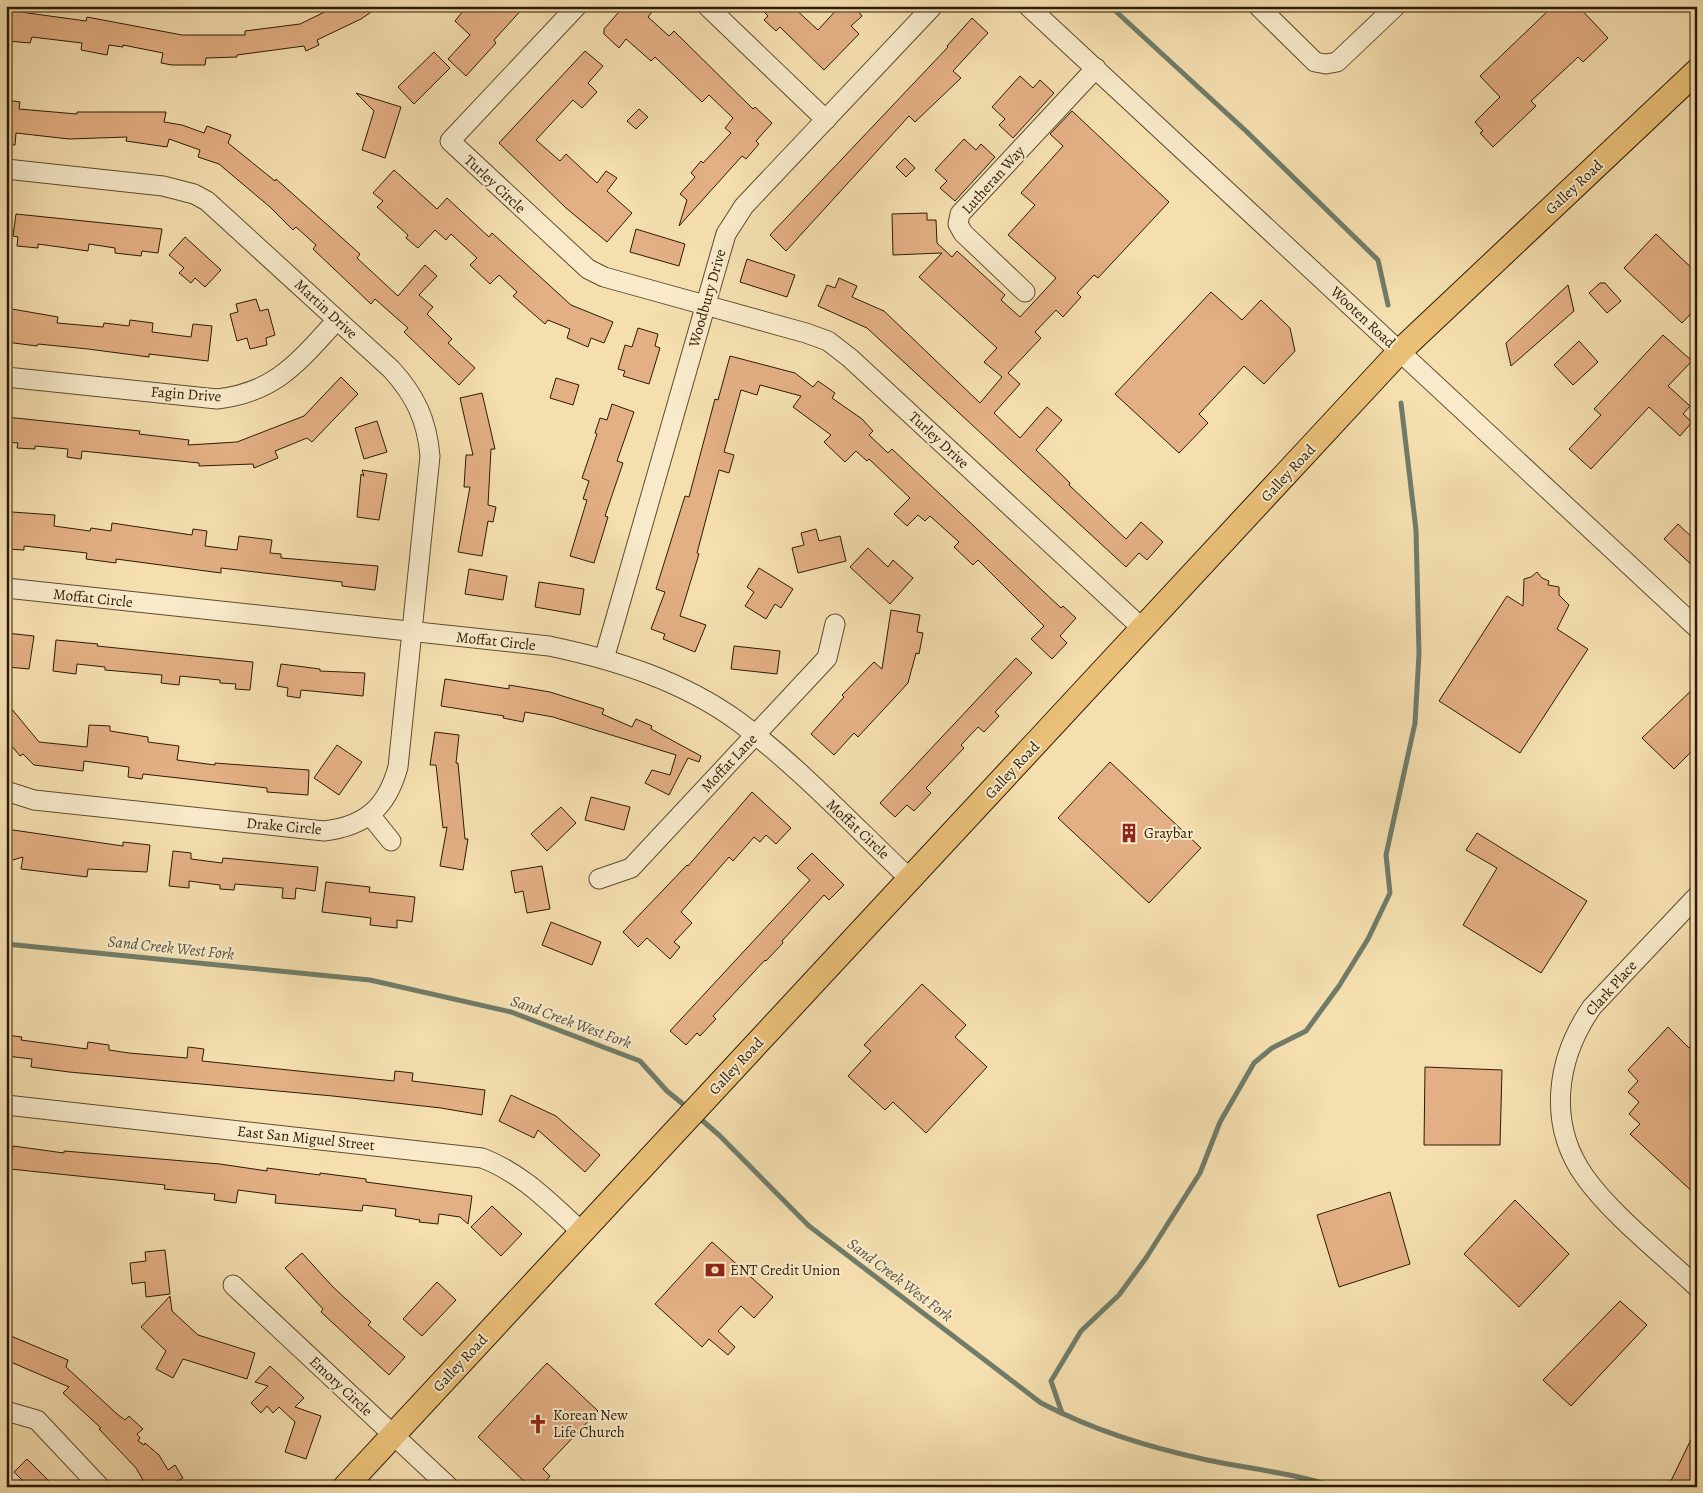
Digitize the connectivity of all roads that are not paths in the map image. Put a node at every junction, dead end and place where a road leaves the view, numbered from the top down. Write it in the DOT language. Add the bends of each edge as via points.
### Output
graph roads {
  1 [pos="577,6"];
  2 [pos="707,6"];
  3 [pos="933,6"];
  4 [pos="1028,6"];
  5 [pos="1258,6"];
  6 [pos="1396,6"];
  7 [pos="1096,68"];
  8 [pos="1697,71"];
  9 [pos="826,120"];
  10 [pos="6,169"];
  11 [pos="1025,292"];
  12 [pos="704,305"];
  13 [pos="337,320"];
  14 [pos="1400,351"];
  15 [pos="6,377"];
  16 [pos="6,588"];
  17 [pos="835,624"];
  18 [pos="1697,628"];
  19 [pos="1143,629"];
  20 [pos="411,633"];
  21 [pos="604,659"];
  22 [pos="755,736"];
  23 [pos="6,791"];
  24 [pos="370,815"];
  25 [pos="391,841"];
  26 [pos="599,879"];
  27 [pos="910,879"];
  28 [pos="1697,896"];
  29 [pos="6,1105"];
  30 [pos="582,1232"];
  31 [pos="233,1286"];
  32 [pos="1697,1286"];
  33 [pos="6,1411"];
  34 [pos="394,1434"];
  35 [pos="100,1487"];
  36 [pos="345,1487"];
  37 [pos="449,1487"];
  1 -- 12 [label="street, Turley Circle" via="450,142 588,269 604,277"];
  2 -- 9 [label="street"];
  3 -- 9 [label="street, Woodbury Drive"];
  4 -- 7 [label="street, Wooten Road"];
  5 -- 6 [label="street" via="1315,62 1326,64 1337,62"];
  7 -- 11 [label="street, Lutheran Way" via="960,214 958,224 963,233"];
  7 -- 14 [label="street, Wooten Road"];
  8 -- 14 [label="main road, Galley Road"];
  9 -- 12 [label="street, Woodbury Drive" via="734,219 726,234"];
  10 -- 13 [label="street, Martin Drive" via="162,186 194,194 222,213"];
  12 -- 19 [label="street, Turley Drive" via="828,341"];
  12 -- 21 [label="street, Woodbury Drive"];
  13 -- 15 [label="street, Fagin Drive" via="281,378 240,396 217,399"];
  13 -- 20 [label="street, Martin Drive" via="406,386 416,401 428,434 430,456"];
  14 -- 18 [label="street, Wooten Road"];
  14 -- 19 [label="main road, Galley Road"];
  16 -- 20 [label="street, Moffat Circle"];
  17 -- 22 [label="street, Moffat Lane" via="827,658"];
  19 -- 27 [label="main road, Galley Road"];
  20 -- 21 [label="street, Moffat Circle" via="549,646"];
  20 -- 24 [label="street, Drake Circle" via="398,766 385,801"];
  21 -- 22 [label="street, Moffat Circle" via="695,695"];
  22 -- 26 [label="street, Moffat Lane" via="631,868"];
  22 -- 27 [label="street, Moffat Circle"];
  23 -- 24 [label="street, Drake Circle" via="34,800 324,831 342,829"];
  24 -- 25 [label="street"];
  27 -- 30 [label="main road, Galley Road"];
  28 -- 32 [label="street, Clark Place" via="1592,1007 1578,1028 1562,1071 1559,1094 1565,1136 1585,1177 1602,1198"];
  29 -- 30 [label="street, East San Miguel Street" via="482,1158 502,1165 523,1179"];
  30 -- 34 [label="main road, Galley Road"];
  31 -- 34 [label="street, Emory Circle"];
  33 -- 35 [label="street" via="37,1420"];
  34 -- 36 [label="main road, Galley Road"];
  34 -- 37 [label="street, Emory Circle"];
}
